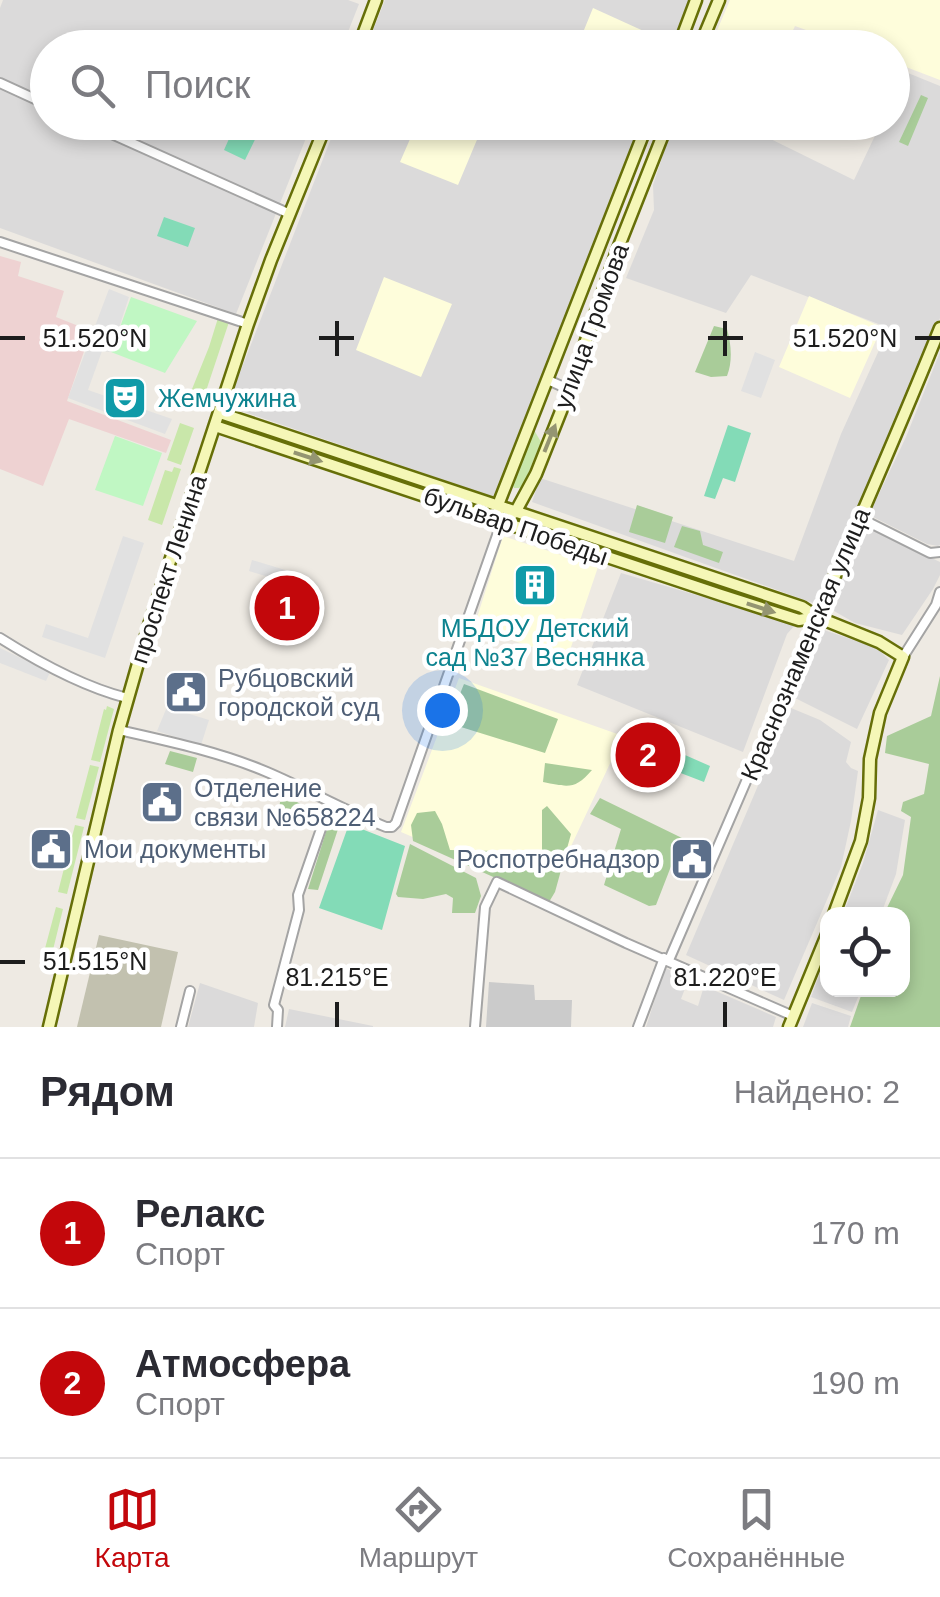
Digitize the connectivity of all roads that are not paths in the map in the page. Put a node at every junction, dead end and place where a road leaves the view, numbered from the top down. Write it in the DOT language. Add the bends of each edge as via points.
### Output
graph roads {
  1 [pos="696,0"];
  2 [pos="718,0"];
  3 [pos="373,1"];
  4 [pos="686,27"];
  5 [pos="364,30"];
  6 [pos="685,30"];
  7 [pos="694,30"];
  8 [pos="707,30"];
  9 [pos="0,83"];
  10 [pos="30,97"];
  11 [pos="126,140"];
  12 [pos="320,140"];
  13 [pos="640,140"];
  14 [pos="661,140"];
  15 [pos="638,145"];
  16 [pos="656,152"];
  17 [pos="290,214"];
  18 [pos="0,242"];
  19 [pos="600,244"];
  20 [pos="616,251"];
  21 [pos="248,324"];
  22 [pos="940,328"];
  23 [pos="548,380"];
  24 [pos="568,389"];
  25 [pos="220,413"];
  26 [pos="215,426"];
  27 [pos="498,505"];
  28 [pos="516,511"];
  29 [pos="860,518"];
  30 [pos="502,521"];
  31 [pos="940,552"];
  32 [pos="666,562"];
  33 [pos="661,576"];
  34 [pos="726,581"];
  35 [pos="940,592"];
  36 [pos="721,596"];
  37 [pos="817,617"];
  38 [pos="0,638"];
  39 [pos="902,657"];
  40 [pos="128,698"];
  41 [pos="118,730"];
  42 [pos="330,803"];
  43 [pos="837,907"];
  44 [pos="820,951"];
  45 [pos="667,959"];
  46 [pos="190,991"];
  47 [pos="791,1022"];
  48 [pos="49,1027"];
  49 [pos="181,1027"];
  50 [pos="277,1027"];
  51 [pos="475,1027"];
  52 [pos="638,1027"];
  1 -- 4 [label="street"];
  2 -- 8 [label="street"];
  3 -- 5 [label="street"];
  4 -- 6 [label="street"];
  4 -- 7 [label="street"];
  9 -- 10 [label="street"];
  11 -- 17 [label="street"];
  12 -- 17 [label="street, проспект Ленина"];
  13 -- 15 [label="street, улица Громова"];
  14 -- 16 [label="street, улица Громова"];
  15 -- 16 [label="street"];
  15 -- 19 [label="street, улица Громова"];
  16 -- 20 [label="street, улица Громова"];
  17 -- 21 [label="street, проспект Ленина"];
  18 -- 21 [label="street"];
  19 -- 20 [label="street"];
  19 -- 23 [label="street, улица Громова"];
  20 -- 24 [label="street, улица Громова"];
  21 -- 25 [label="street, проспект Ленина"];
  22 -- 29 [label="street, Краснознаменская улица"];
  23 -- 24 [label="street"];
  23 -- 27 [label="street, улица Громова"];
  28 -- 24 [label="street, улица Громова, one-way"];
  25 -- 26 [label="street, проспект Ленина"];
  25 -- 27 [label="street, бульвар Победы"];
  26 -- 30 [label="street, бульвар Победы, one-way"];
  26 -- 40 [label="street, проспект Ленина"];
  27 -- 28 [label="street, бульвар Победы"];
  27 -- 30 [label="street"];
  28 -- 30 [label="street, улица Громова"];
  28 -- 32 [label="street, бульвар Победы"];
  29 -- 31 [label="street"];
  29 -- 37 [label="street, Краснознаменская улица"];
  30 -- 33 [label="street, бульвар Победы"];
  30 -- 42 [label="street" via="396,823 386,827"];
  32 -- 33 [label="street"];
  32 -- 34 [label="street, бульвар Победы"];
  33 -- 36 [label="street, бульвар Победы"];
  34 -- 36 [label="street"];
  34 -- 37 [label="street, бульвар Победы"];
  35 -- 39 [label="street"];
  36 -- 37 [label="street, бульвар Победы, one-way" via="800,620"];
  37 -- 39 [label="street, бульвар Победы"];
  37 -- 45 [label="street, Краснознаменская улица"];
  38 -- 40 [label="street"];
  39 -- 43 [label="street" via="880,713 861,841"];
  40 -- 41 [label="street, проспект Ленина"];
  41 -- 42 [label="street" via="264,770"];
  41 -- 48 [label="street, проспект Ленина"];
  42 -- 50 [label="street" via="298,895 274,1005"];
  44 -- 47 [label="street"];
  45 -- 47 [label="street"];
  45 -- 51 [label="street" via="497,882 486,907"];
  45 -- 52 [label="street, Краснознаменская улица"];
  46 -- 49 [label="street"];
}
